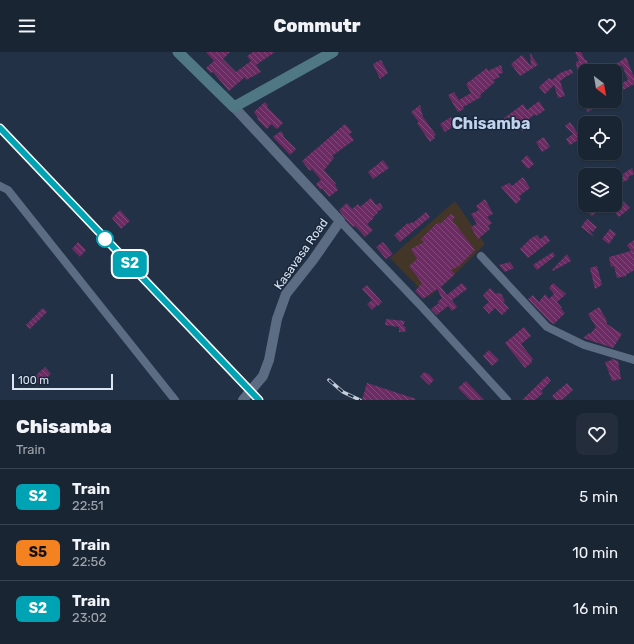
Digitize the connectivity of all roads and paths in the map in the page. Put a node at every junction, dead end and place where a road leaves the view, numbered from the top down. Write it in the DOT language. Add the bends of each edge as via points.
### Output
graph roads {
  1 [pos="178,52"];
  2 [pos="333,52"];
  3 [pos="234,107"];
  4 [pos="0,186"];
  5 [pos="340,221"];
  6 [pos="481,256"];
  7 [pos="634,360"];
  8 [pos="175,400"];
  9 [pos="243,400"];
  10 [pos="507,400"];
  1 -- 3 [label="main road"];
  2 -- 3 [label="main road"];
  3 -- 5 [label="street, Kasavasa Road"];
  4 -- 8 [label="street" via="8,190"];
  5 -- 9 [label="street, Kasavasa Road" via="286,294 263,376"];
  5 -- 10 [label="street"];
  6 -- 7 [label="street" via="547,326 584,345"];
}
